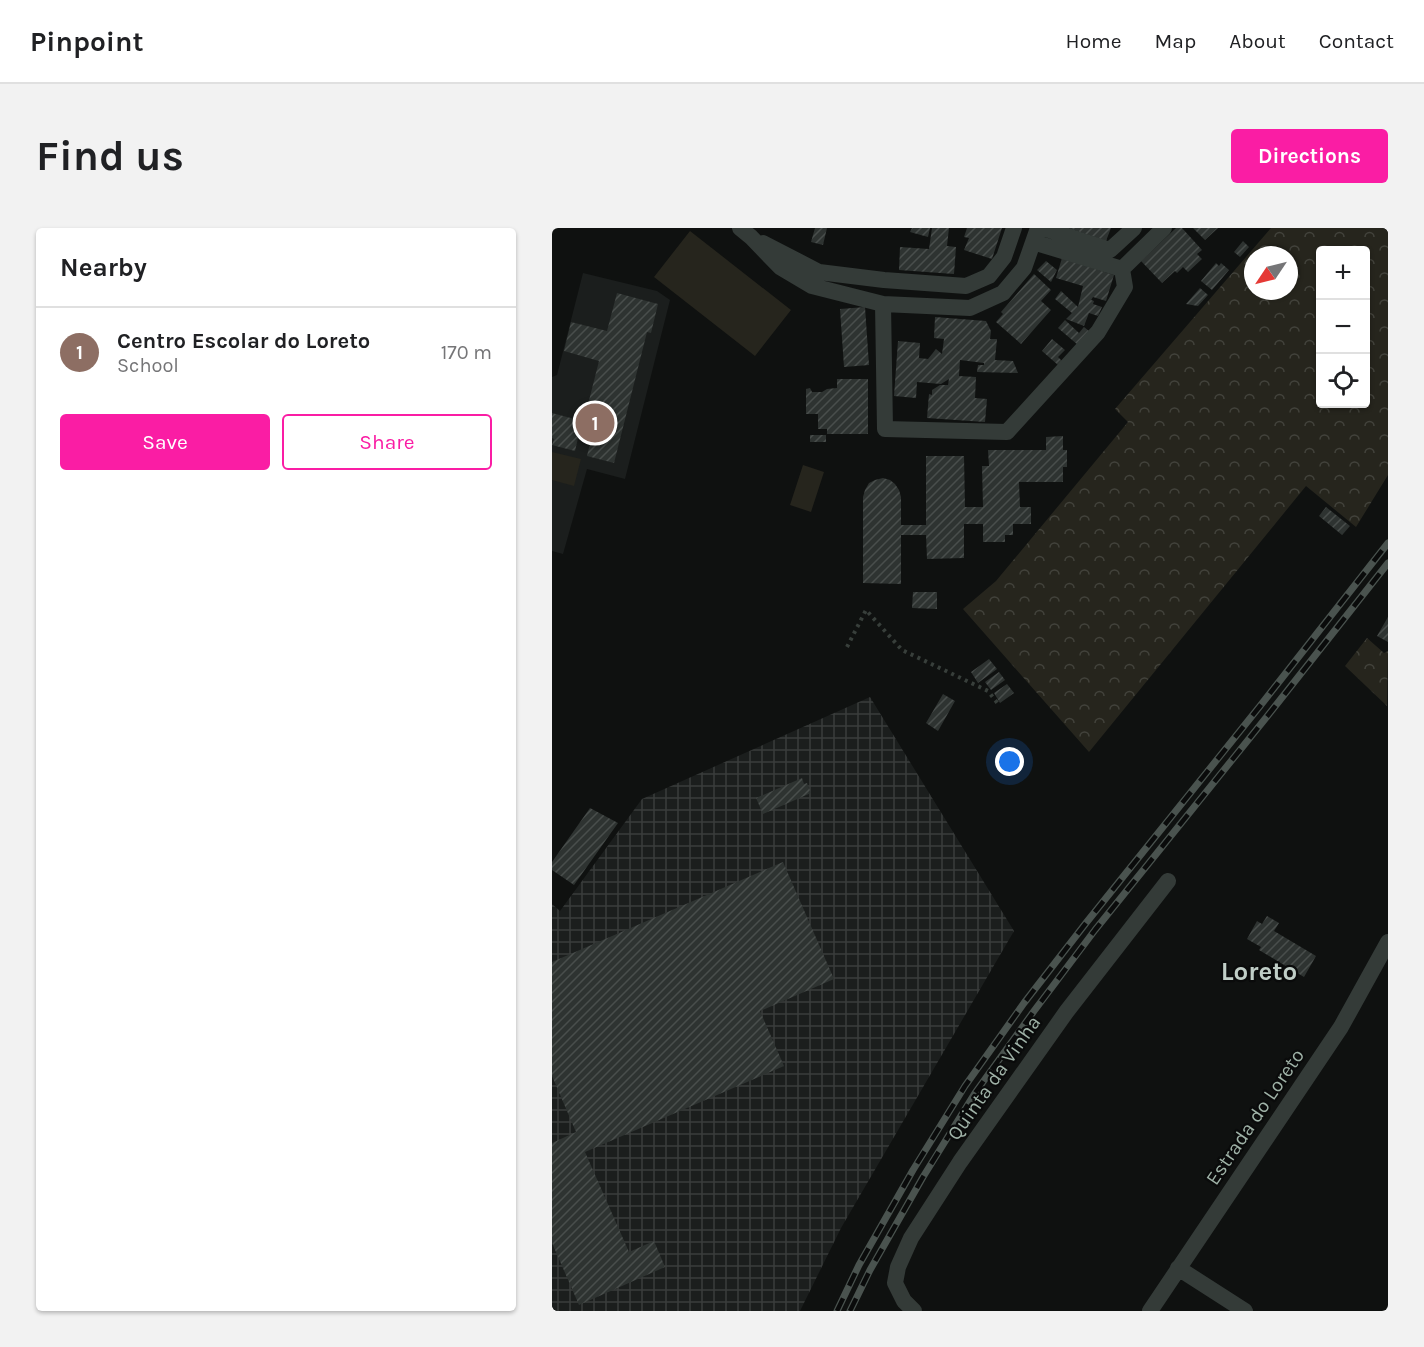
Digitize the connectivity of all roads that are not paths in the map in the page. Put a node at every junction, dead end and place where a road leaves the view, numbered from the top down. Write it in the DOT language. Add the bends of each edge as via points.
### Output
graph roads {
  1 [pos="1014,228"];
  2 [pos="1134,228"];
  3 [pos="1164,228"];
  4 [pos="746,232"];
  5 [pos="1038,233"];
  6 [pos="1122,269"];
  7 [pos="883,304"];
  8 [pos="1168,881"];
  9 [pos="1388,942"];
  10 [pos="1178,1268"];
  11 [pos="914,1311"];
  12 [pos="1149,1311"];
  13 [pos="1245,1311"];
  1 -- 4 [label="street" via="1004,257 989,276 966,286 819,272"];
  2 -- 5 [label="street" via="1110,250"];
  3 -- 6 [label="street"];
  4 -- 7 [label="street" via="780,267 812,286"];
  5 -- 6 [label="street"];
  5 -- 7 [label="street" via="1024,268 1003,293 970,308"];
  6 -- 7 [label="street" via="1125,288 1098,332 1007,432 885,429"];
  8 -- 11 [label="street, Quinta da Vinha" via="1067,1011 960,1162 912,1238 895,1283"];
  9 -- 10 [label="street, Estrada do Loreto" via="1341,1027"];
  10 -- 12 [label="street, Estrada do Loreto"];
  10 -- 13 [label="street"];
}
